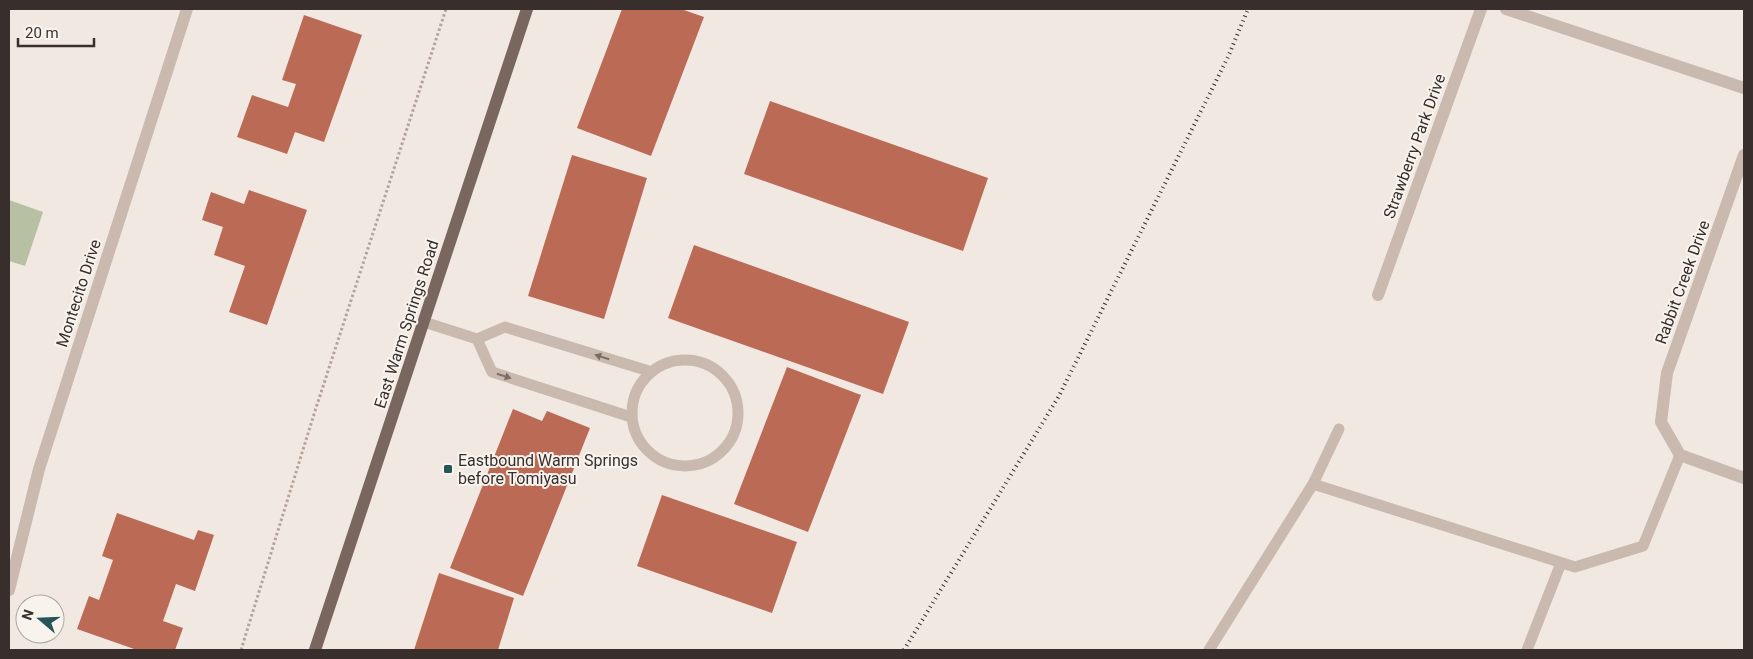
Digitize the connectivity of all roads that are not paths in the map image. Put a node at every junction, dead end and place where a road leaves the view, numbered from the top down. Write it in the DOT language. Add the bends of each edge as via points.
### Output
graph roads {
  1 [pos="187,9"];
  2 [pos="527,9"];
  3 [pos="1480,9"];
  4 [pos="1506,9"];
  5 [pos="1744,88"];
  6 [pos="1744,156"];
  7 [pos="1378,295"];
  8 [pos="424,322"];
  9 [pos="477,339"];
  10 [pos="649,371"];
  11 [pos="631,417"];
  12 [pos="1338,429"];
  13 [pos="1680,455"];
  14 [pos="1744,478"];
  15 [pos="1313,484"];
  16 [pos="1561,563"];
  17 [pos="9,590"];
  18 [pos="315,650"];
  19 [pos="1209,650"];
  20 [pos="1527,650"];
  1 -- 17 [label="street, Montecito Drive" via="38,469"];
  2 -- 8 [label="main road, East Warm Springs Road"];
  3 -- 7 [label="street, Strawberry Park Drive"];
  4 -- 5 [label="street"];
  6 -- 13 [label="street, Rabbit Creek Drive" via="1667,373 1661,422"];
  8 -- 9 [label="lane"];
  8 -- 18 [label="main road, East Warm Springs Road"];
  10 -- 9 [label="lane, one-way" via="505,327"];
  9 -- 11 [label="lane, one-way" via="492,372"];
  10 -- 11 [label="lane" via="632,400"];
  10 -- 11 [label="lane" via="669,361 687,359 705,363 721,372 732,387 738,405 731,441 720,454 705,463 672,465 656,459 644,448 635,434"];
  12 -- 15 [label="lane"];
  13 -- 14 [label="street"];
  13 -- 16 [label="lane" via="1643,546 1575,567"];
  15 -- 16 [label="lane"];
  15 -- 19 [label="lane"];
  16 -- 20 [label="lane"];
}
